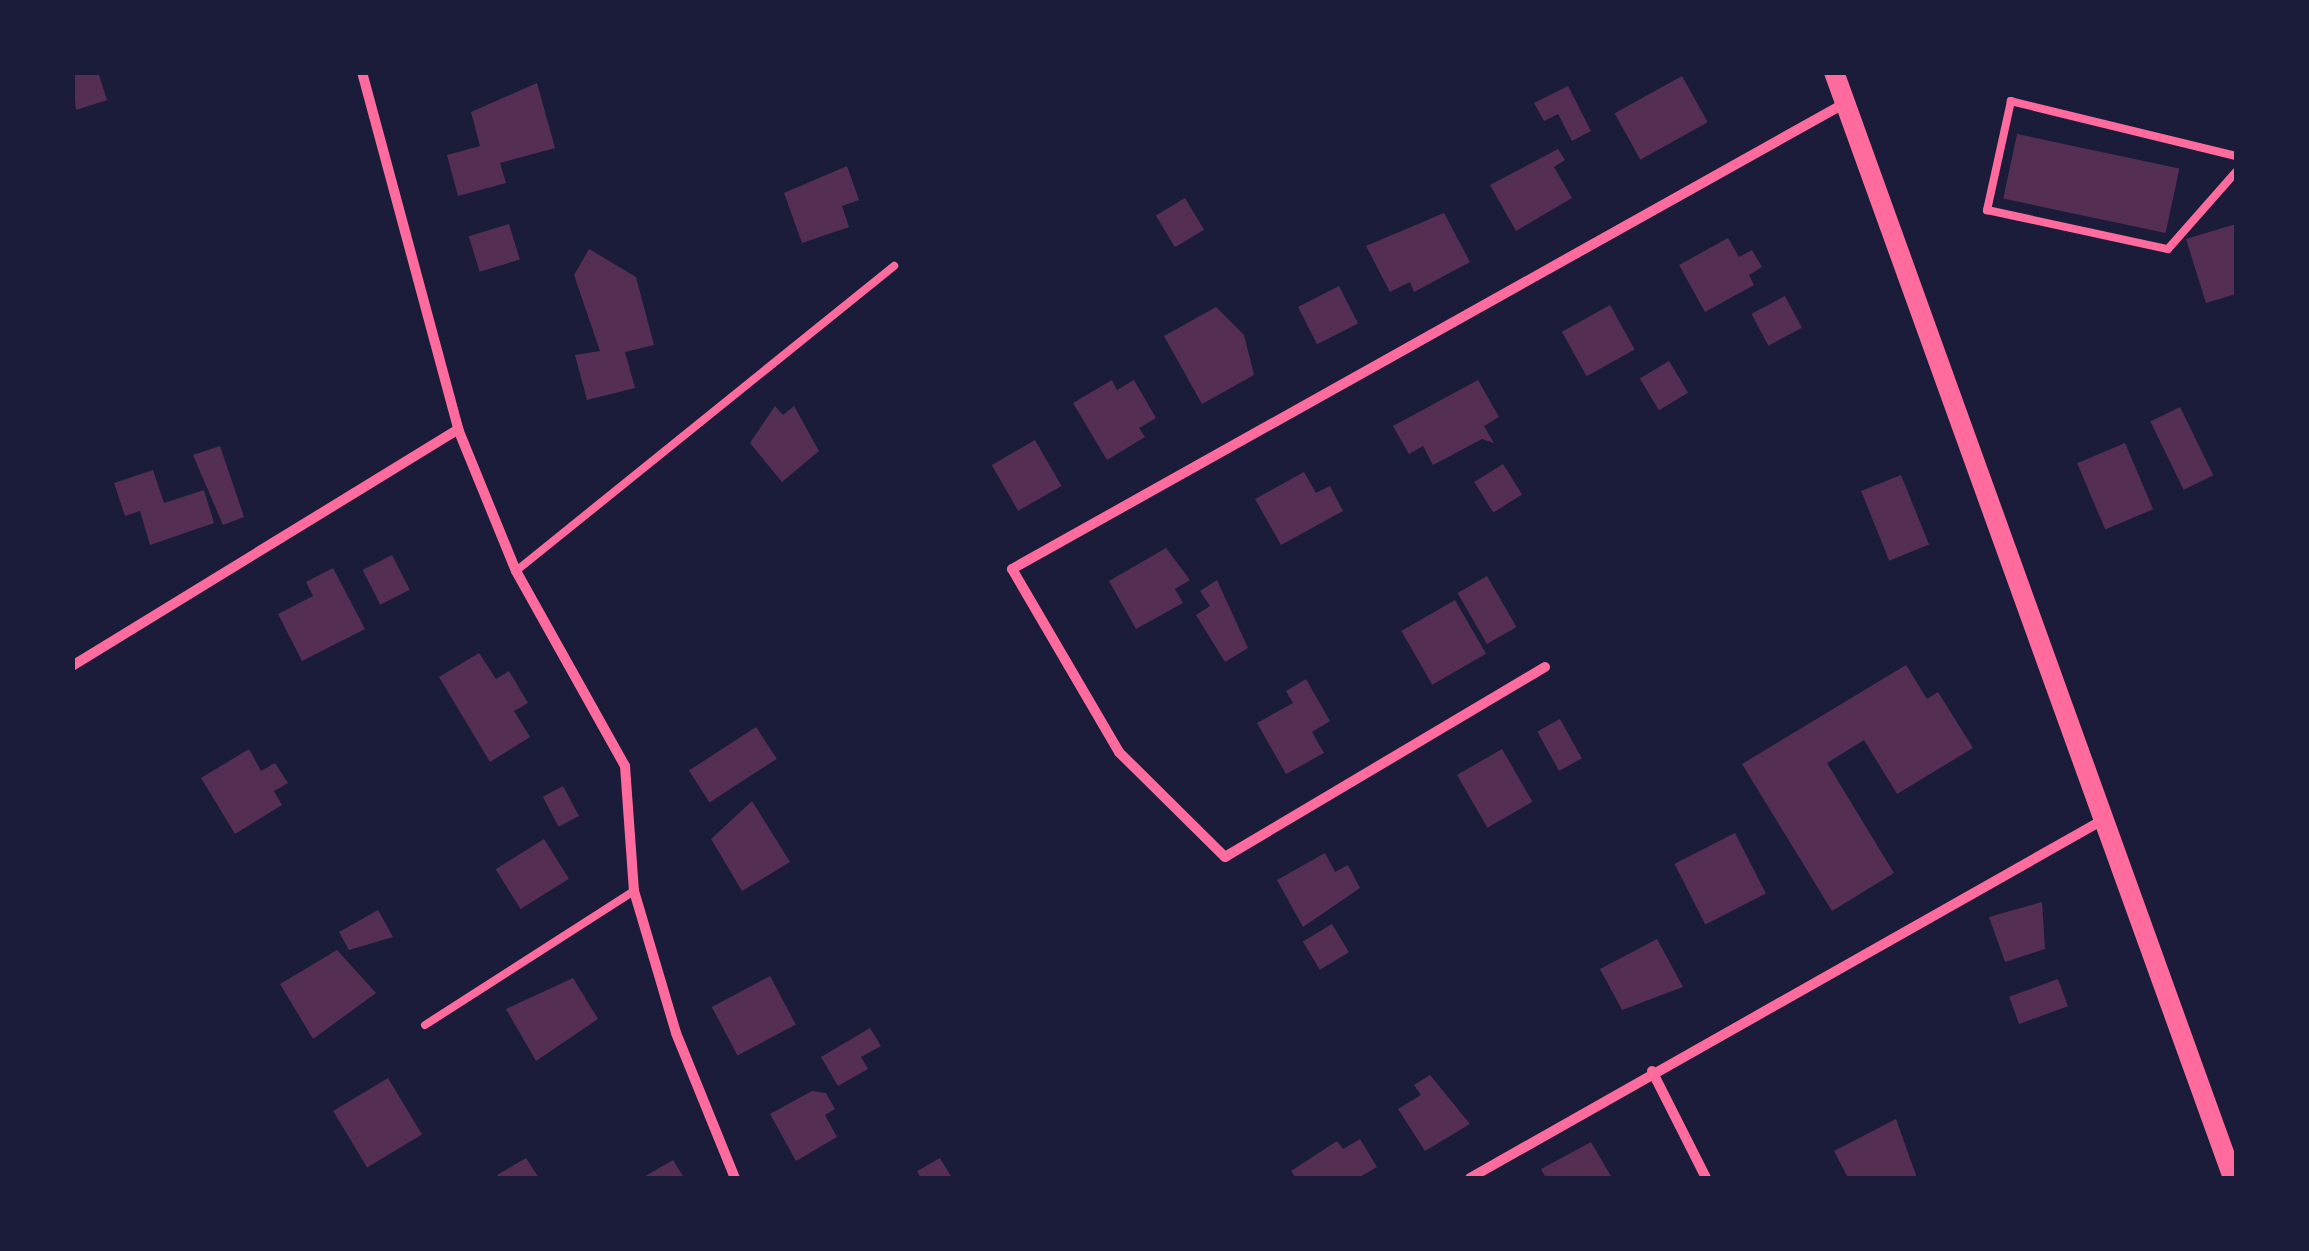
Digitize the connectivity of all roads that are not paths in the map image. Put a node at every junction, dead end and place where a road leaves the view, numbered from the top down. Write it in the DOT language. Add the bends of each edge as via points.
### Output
graph roads {
  1 [pos="362,72"];
  2 [pos="1834,72"];
  3 [pos="1845,103"];
  4 [pos="2236,156"];
  5 [pos="2236,172"];
  6 [pos="894,266"];
  7 [pos="458,429"];
  8 [pos="516,571"];
  9 [pos="72,666"];
  10 [pos="1545,667"];
  11 [pos="2101,821"];
  12 [pos="634,891"];
  13 [pos="425,1025"];
  14 [pos="1652,1072"];
  15 [pos="735,1178"];
  16 [pos="1470,1178"];
  17 [pos="1706,1178"];
  18 [pos="2233,1178"];
  1 -- 7 [label="street"];
  2 -- 3 [label="main road"];
  3 -- 10 [label="street" via="1012,569 1119,752 1225,856"];
  3 -- 11 [label="main road"];
  4 -- 5 [label="lane" via="2010,101 1986,210 2168,249"];
  6 -- 8 [label="lane"];
  7 -- 8 [label="street"];
  7 -- 9 [label="street"];
  8 -- 12 [label="street" via="624,766"];
  11 -- 14 [label="street"];
  11 -- 18 [label="main road"];
  12 -- 13 [label="lane"];
  12 -- 15 [label="street" via="676,1034"];
  14 -- 16 [label="street"];
  14 -- 17 [label="street"];
}
